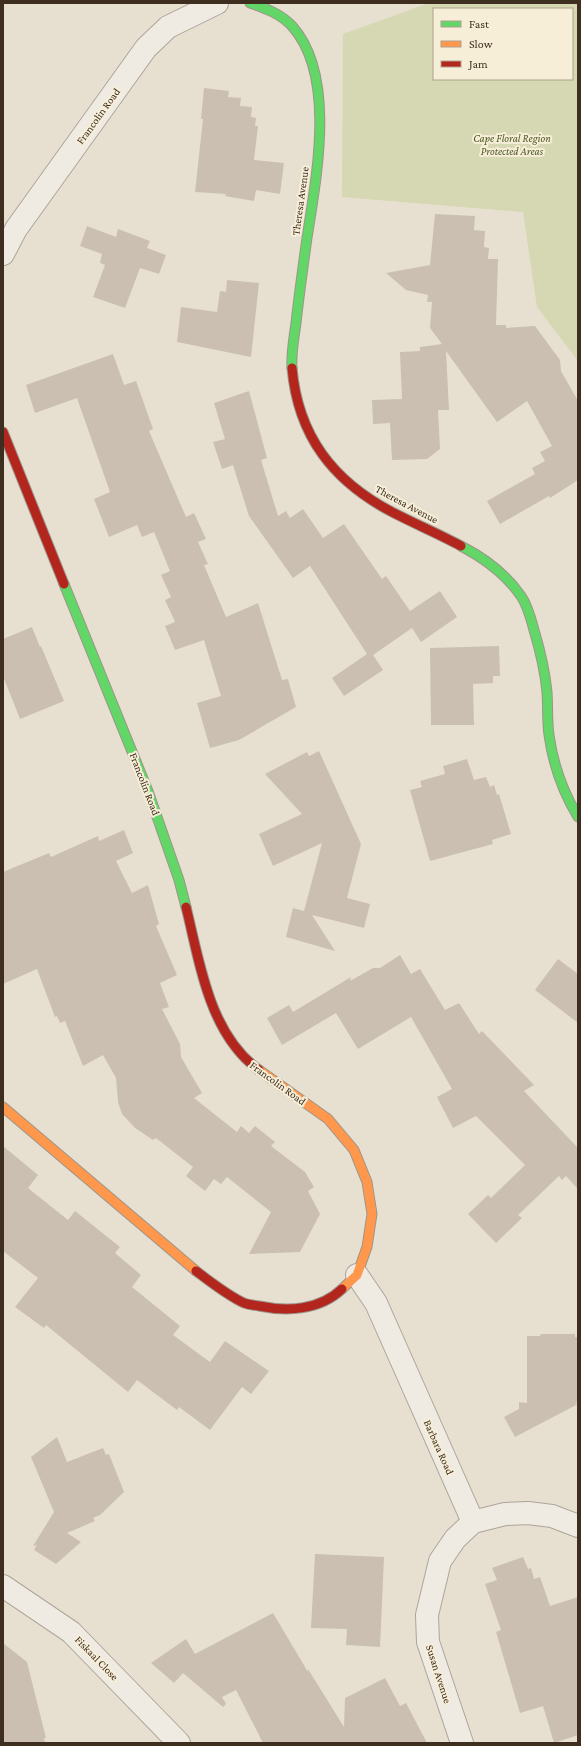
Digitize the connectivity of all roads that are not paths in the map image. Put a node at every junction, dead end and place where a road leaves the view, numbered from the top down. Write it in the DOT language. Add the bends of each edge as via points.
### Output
graph roads {
  1 [pos="217,3"];
  2 [pos="250,3"];
  3 [pos="3,254"];
  4 [pos="3,432"];
  5 [pos="578,817"];
  6 [pos="3,1106"];
  7 [pos="357,1275"];
  8 [pos="473,1522"];
  9 [pos="578,1526"];
  10 [pos="3,1586"];
  11 [pos="179,1743"];
  12 [pos="462,1743"];
  1 -- 3 [label="street, Francolin Road" via="168,27 146,48 16,229"];
  2 -- 5 [label="street, Theresa Avenue" via="267,7 285,18 300,36 312,62 318,92 319,150 302,270 292,368 298,406 309,433 326,460 347,482 377,503 465,548 499,572 522,598 532,621 546,686 550,735 557,769 570,805"];
  4 -- 7 [label="street, Francolin Road" via="148,791 179,880 210,1003 229,1038 249,1063 328,1119 354,1150 367,1182 372,1214 367,1247"];
  6 -- 7 [label="street, Francolin Road" via="180,1259 245,1304 277,1310 307,1308 334,1297"];
  7 -- 8 [label="street, Barbara Road" via="376,1303"];
  8 -- 9 [label="street" via="505,1514 528,1513 552,1516"];
  8 -- 12 [label="street, Susan Avenue" via="455,1539 440,1561 426,1615 428,1642"];
  10 -- 11 [label="street, Fiskaal Close" via="71,1632"];
}
